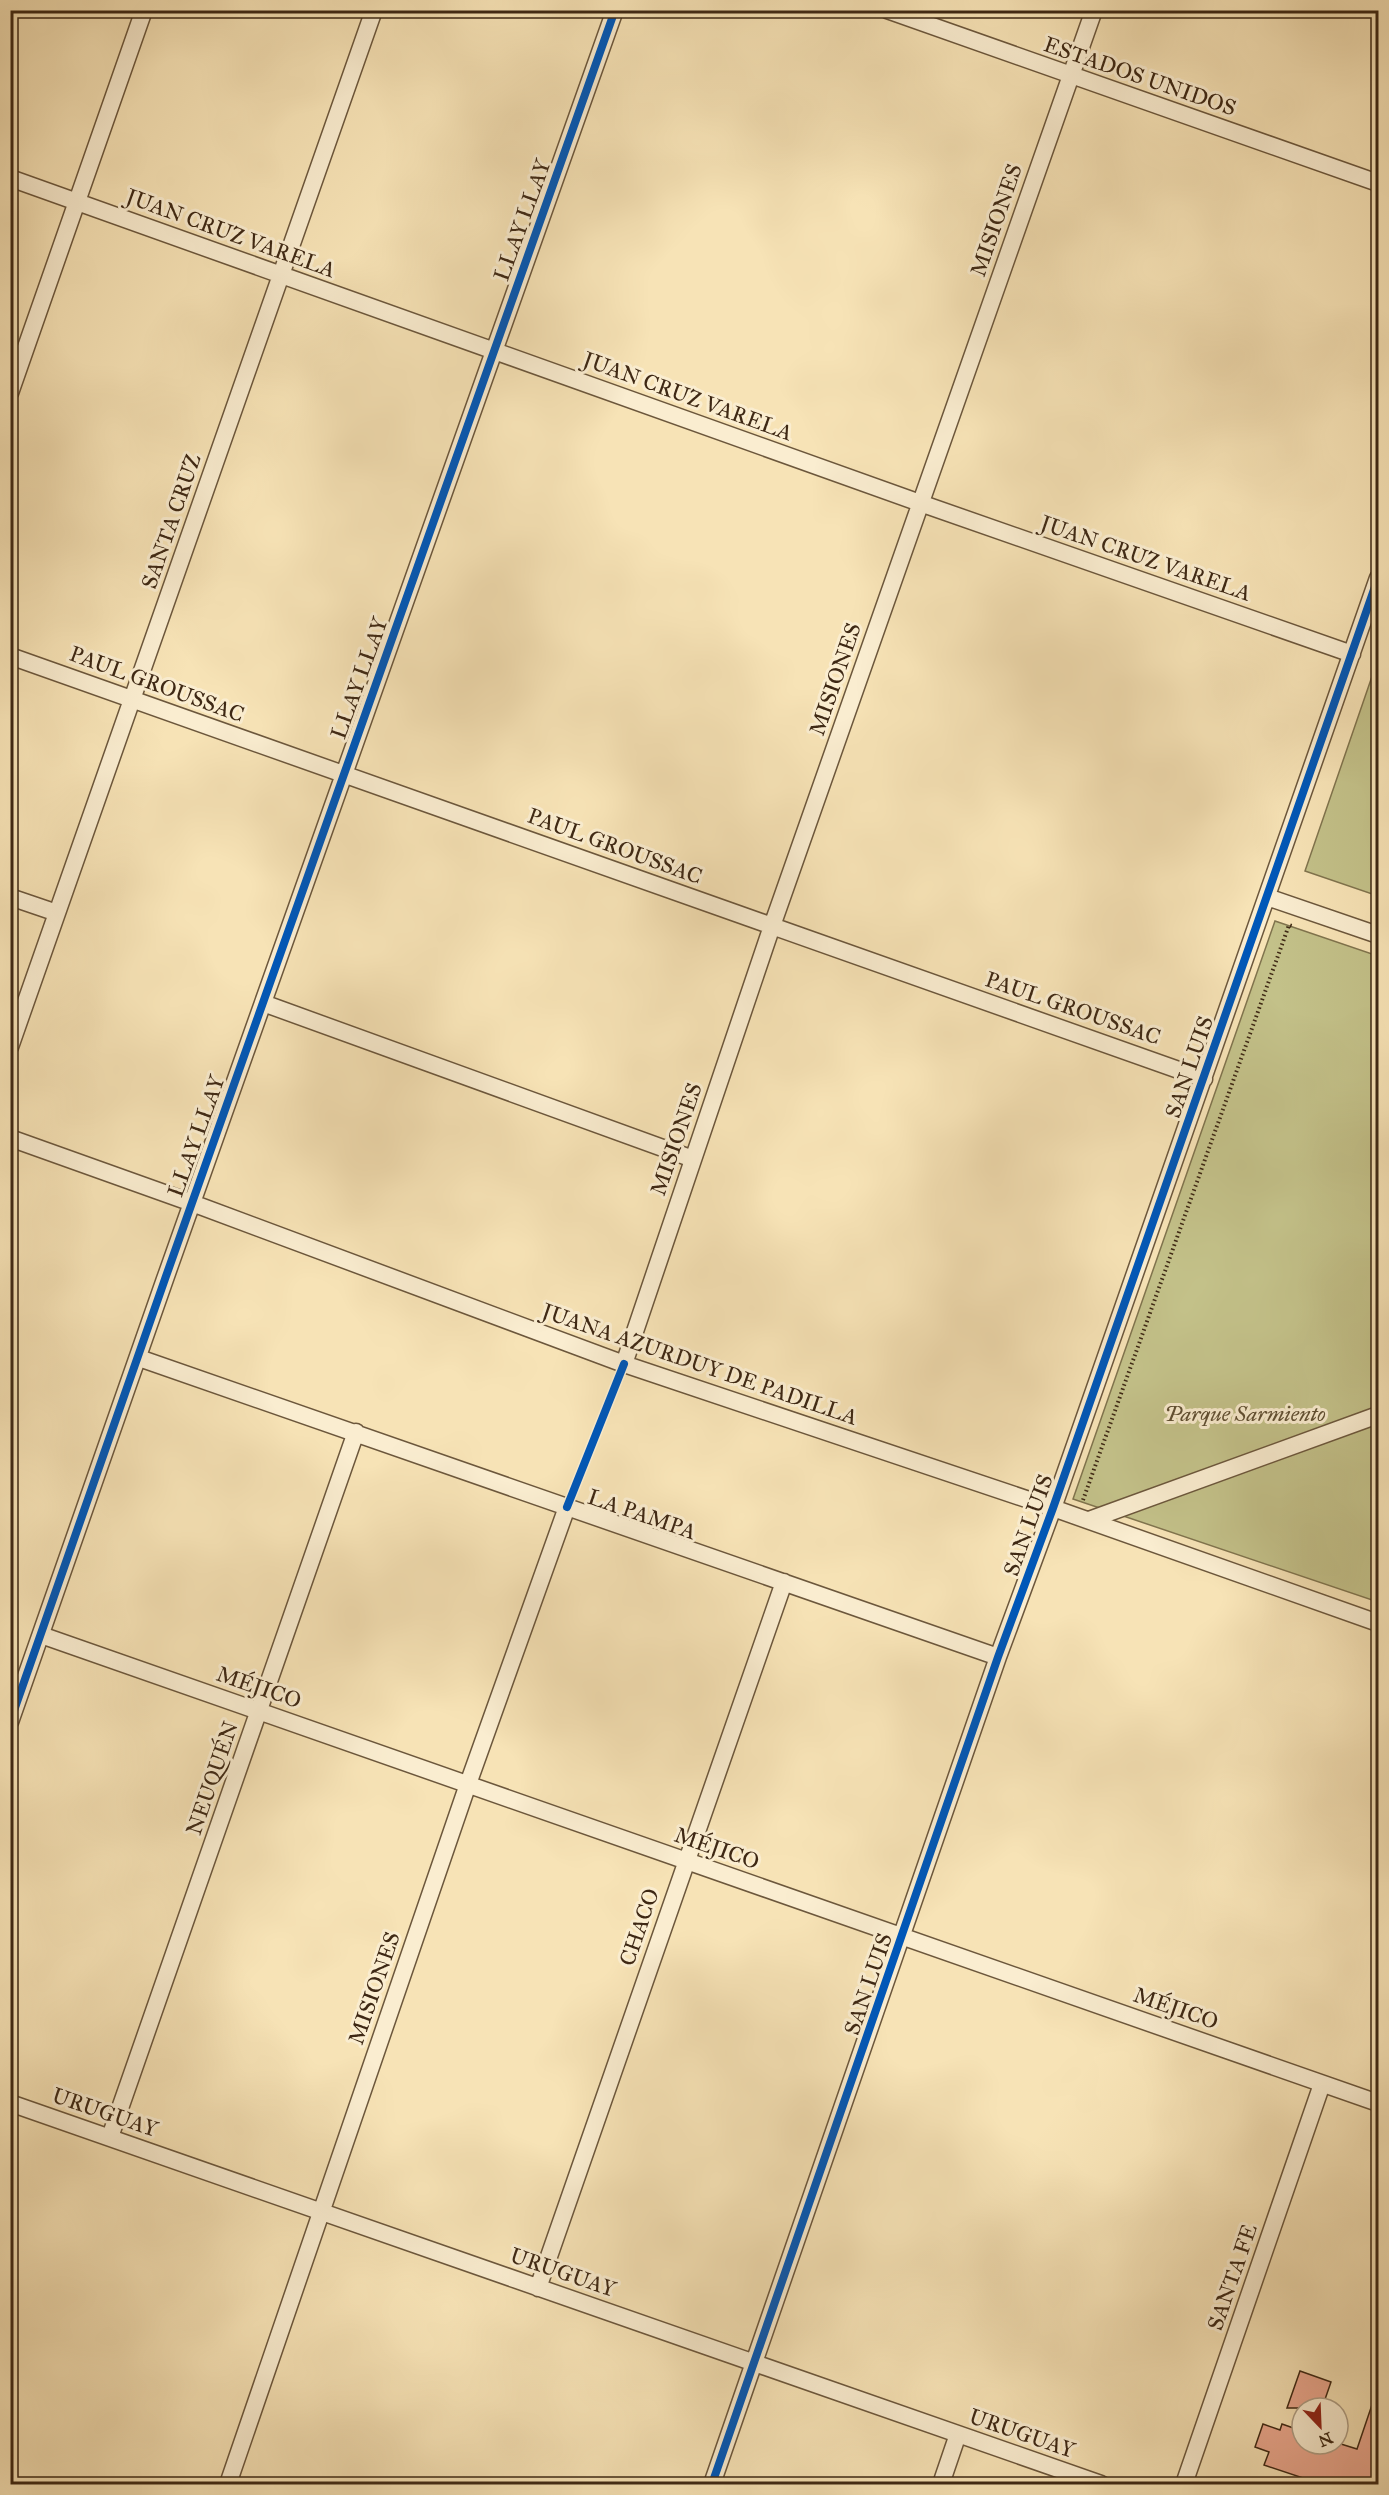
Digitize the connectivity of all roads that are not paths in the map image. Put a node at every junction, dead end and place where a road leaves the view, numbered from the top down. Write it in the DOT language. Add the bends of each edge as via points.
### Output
graph roads {
  1 [pos="144,10"];
  2 [pos="374,10"];
  3 [pos="615,10"];
  4 [pos="887,10"];
  5 [pos="1094,10"];
  6 [pos="1071,75"];
  7 [pos="10,178"];
  8 [pos="1378,183"];
  9 [pos="77,202"];
  10 [pos="281,275"];
  11 [pos="494,351"];
  12 [pos="10,393"];
  13 [pos="920,503"];
  14 [pos="1378,578"];
  15 [pos="1352,654"];
  16 [pos="10,656"];
  17 [pos="132,699"];
  18 [pos="344,774"];
  19 [pos="10,897"];
  20 [pos="1267,897"];
  21 [pos="57,913"];
  22 [pos="772,926"];
  23 [pos="1378,935"];
  24 [pos="263,1003"];
  25 [pos="10,1047"];
  26 [pos="1204,1078"];
  27 [pos="10,1138"];
  28 [pos="693,1159"];
  29 [pos="192,1203"];
  30 [pos="139,1358"];
  31 [pos="624,1364"];
  32 [pos="1378,1414"];
  33 [pos="356,1432"];
  34 [pos="567,1507"];
  35 [pos="1053,1508"];
  36 [pos="1089,1520"];
  37 [pos="784,1582"];
  38 [pos="1378,1623"];
  39 [pos="41,1635"];
  40 [pos="998,1657"];
  41 [pos="260,1711"];
  42 [pos="10,1722"];
  43 [pos="468,1784"];
  44 [pos="686,1861"];
  45 [pos="903,1937"];
  46 [pos="1322,2084"];
  47 [pos="10,2103"];
  48 [pos="1378,2103"];
  49 [pos="110,2137"];
  50 [pos="320,2211"];
  51 [pos="538,2288"];
  52 [pos="754,2363"];
  53 [pos="958,2434"];
  54 [pos="228,2484"];
  55 [pos="712,2484"];
  56 [pos="941,2484"];
  57 [pos="1101,2484"];
  58 [pos="1184,2484"];
  1 -- 9 [label="street"];
  2 -- 10 [label="street, SANTA CRUZ"];
  3 -- 11 [label="street, LLAY LLAY"];
  4 -- 6 [label="street, ESTADOS UNIDOS"];
  5 -- 6 [label="street, MISIONES"];
  6 -- 8 [label="street, ESTADOS UNIDOS"];
  6 -- 13 [label="street, MISIONES"];
  7 -- 9 [label="street, JUAN CRUZ VARELA"];
  9 -- 10 [label="street, JUAN CRUZ VARELA"];
  9 -- 12 [label="street"];
  10 -- 11 [label="street, JUAN CRUZ VARELA"];
  10 -- 17 [label="street, SANTA CRUZ"];
  11 -- 13 [label="street, JUAN CRUZ VARELA"];
  11 -- 18 [label="street, LLAY LLAY"];
  13 -- 15 [label="street, JUAN CRUZ VARELA"];
  13 -- 22 [label="street, MISIONES"];
  14 -- 15 [label="street, SAN LUIS"];
  15 -- 20 [label="street, SAN LUIS"];
  16 -- 17 [label="street, PAUL GROUSSAC"];
  17 -- 18 [label="street, PAUL GROUSSAC"];
  17 -- 21 [label="street, SANTA CRUZ"];
  18 -- 22 [label="street, PAUL GROUSSAC"];
  18 -- 24 [label="street, LLAY LLAY"];
  19 -- 21 [label="street"];
  20 -- 23 [label="street"];
  20 -- 26 [label="street, SAN LUIS"];
  21 -- 25 [label="street, SANTA CRUZ"];
  22 -- 26 [label="street, PAUL GROUSSAC"];
  22 -- 28 [label="street, MISIONES"];
  24 -- 28 [label="street"];
  24 -- 29 [label="street, LLAY LLAY"];
  26 -- 35 [label="street, SAN LUIS"];
  27 -- 29 [label="street, JUANA AZURDUY DE PADILLA"];
  28 -- 31 [label="street, MISIONES"];
  29 -- 30 [label="street, LLAY LLAY"];
  29 -- 31 [label="street, JUANA AZURDUY DE PADILLA"];
  30 -- 33 [label="street, LA PAMPA"];
  30 -- 39 [label="street, LLAY LLAY"];
  31 -- 35 [label="street, JUANA AZURDUY DE PADILLA"];
  32 -- 36 [label="street"];
  33 -- 34 [label="street, LA PAMPA"];
  33 -- 41 [label="street, NEUQUÉN"];
  34 -- 37 [label="street, LA PAMPA"];
  34 -- 43 [label="street, MISIONES"];
  35 -- 36 [label="street, JUANA AZURDUY DE PADILLA"];
  35 -- 40 [label="street, SAN LUIS"];
  36 -- 38 [label="street, JUANA AZURDUY DE PADILLA"];
  37 -- 40 [label="street, LA PAMPA"];
  37 -- 44 [label="street, CHACO"];
  39 -- 41 [label="street, MÉJICO"];
  39 -- 42 [label="street, LLAY LLAY"];
  40 -- 45 [label="street, SAN LUIS"];
  41 -- 43 [label="street, MÉJICO"];
  41 -- 49 [label="street, NEUQUÉN"];
  43 -- 44 [label="street, MÉJICO"];
  43 -- 50 [label="street, MISIONES"];
  44 -- 45 [label="street, MÉJICO"];
  44 -- 51 [label="street, CHACO"];
  45 -- 46 [label="street, MÉJICO"];
  45 -- 52 [label="street, SAN LUIS"];
  46 -- 48 [label="street, MÉJICO"];
  46 -- 58 [label="street, SANTA FE"];
  47 -- 49 [label="street, URUGUAY"];
  49 -- 50 [label="street, URUGUAY"];
  50 -- 51 [label="street, URUGUAY"];
  50 -- 54 [label="street, MISIONES"];
  51 -- 52 [label="street, URUGUAY"];
  52 -- 53 [label="street, URUGUAY"];
  52 -- 55 [label="street, SAN LUIS"];
  53 -- 56 [label="street"];
  53 -- 57 [label="street, URUGUAY"];
}
